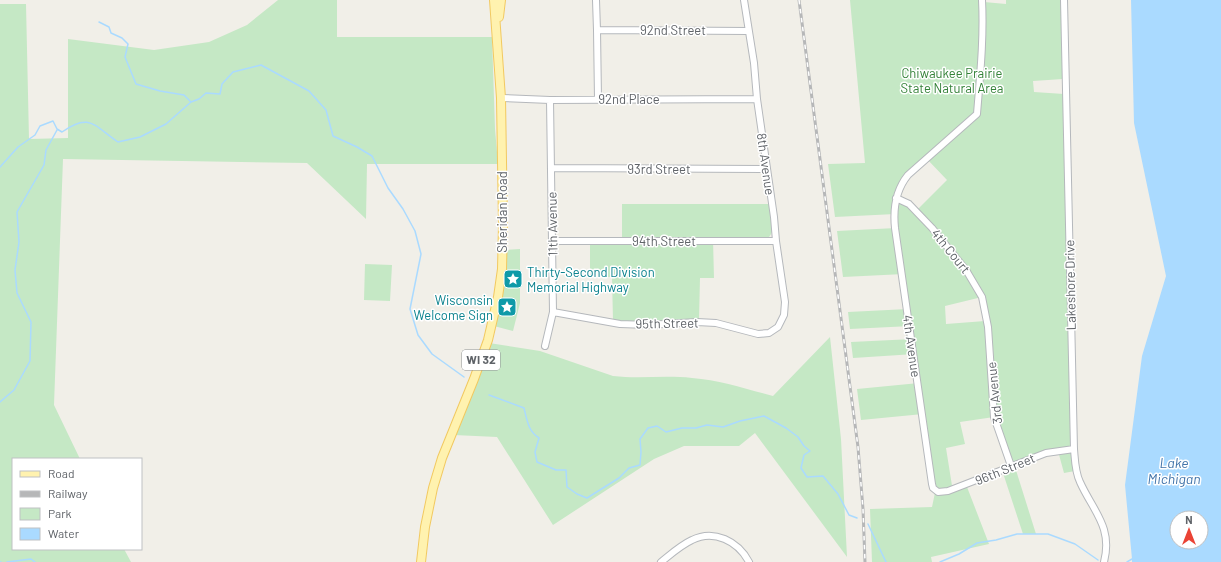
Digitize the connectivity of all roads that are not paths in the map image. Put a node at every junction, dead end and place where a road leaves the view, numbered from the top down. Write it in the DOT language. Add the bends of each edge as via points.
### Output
graph roads {
  1 [pos="494,0"];
  2 [pos="501,0"];
  3 [pos="596,0"];
  4 [pos="744,0"];
  5 [pos="982,0"];
  6 [pos="1064,0"];
  7 [pos="598,30"];
  8 [pos="748,31"];
  9 [pos="497,42"];
  10 [pos="501,98"];
  11 [pos="598,99"];
  12 [pos="758,99"];
  13 [pos="550,100"];
  14 [pos="551,168"];
  15 [pos="767,170"];
  16 [pos="896,198"];
  17 [pos="552,241"];
  18 [pos="776,241"];
  19 [pos="552,312"];
  20 [pos="987,318"];
  21 [pos="778,327"];
  22 [pos="545,346"];
  23 [pos="1074,449"];
  24 [pos="1011,466"];
  25 [pos="938,492"];
  26 [pos="421,562"];
  27 [pos="661,562"];
  28 [pos="749,562"];
  29 [pos="1104,562"];
  1 -- 9 [label="main road, Sheridan Road / WI 32"];
  2 -- 9 [label="main road, Sheridan Road / WI 32"];
  3 -- 7 [label="street"];
  4 -- 8 [label="street, 8th Avenue"];
  5 -- 16 [label="street" via="982,50 977,114 908,175"];
  6 -- 23 [label="street, Lakeshore Drive"];
  7 -- 8 [label="street, 92nd Street"];
  7 -- 11 [label="street"];
  8 -- 12 [label="street, 8th Avenue"];
  9 -- 10 [label="main road, Sheridan Road / WI 32"];
  10 -- 13 [label="street, 92nd Place"];
  10 -- 26 [label="main road, Sheridan Road / WI 32" via="503,225 502,269 498,297 488,340 442,458 433,488"];
  11 -- 12 [label="street, 92nd Place"];
  11 -- 13 [label="street, 92nd Place"];
  12 -- 15 [label="street, 8th Avenue"];
  13 -- 14 [label="street, 11th Avenue"];
  14 -- 15 [label="street, 93rd Street"];
  14 -- 17 [label="street, 11th Avenue"];
  15 -- 18 [label="street, 8th Avenue"];
  16 -- 20 [label="street, 4th Court" via="906,202 919,214 966,270 982,297"];
  16 -- 25 [label="street, 4th Avenue" via="894,214 900,265 931,480 933,488"];
  17 -- 18 [label="street, 94th Street"];
  17 -- 19 [label="street, 11th Avenue"];
  18 -- 21 [label="street, 8th Avenue" via="785,302 784,315"];
  19 -- 21 [label="street, 95th Street" via="620,324 716,323 758,334 769,333"];
  19 -- 22 [label="street, 11th Avenue"];
  20 -- 24 [label="street, 3rd Avenue" via="994,417"];
  23 -- 24 [label="street, 96th Street" via="1046,453"];
  23 -- 29 [label="street, Lakeshore Drive" via="1078,477 1106,537"];
  24 -- 25 [label="street, 96th Street" via="958,488"];
  27 -- 28 [label="street" via="692,540 704,537 716,537 734,543"];
}
